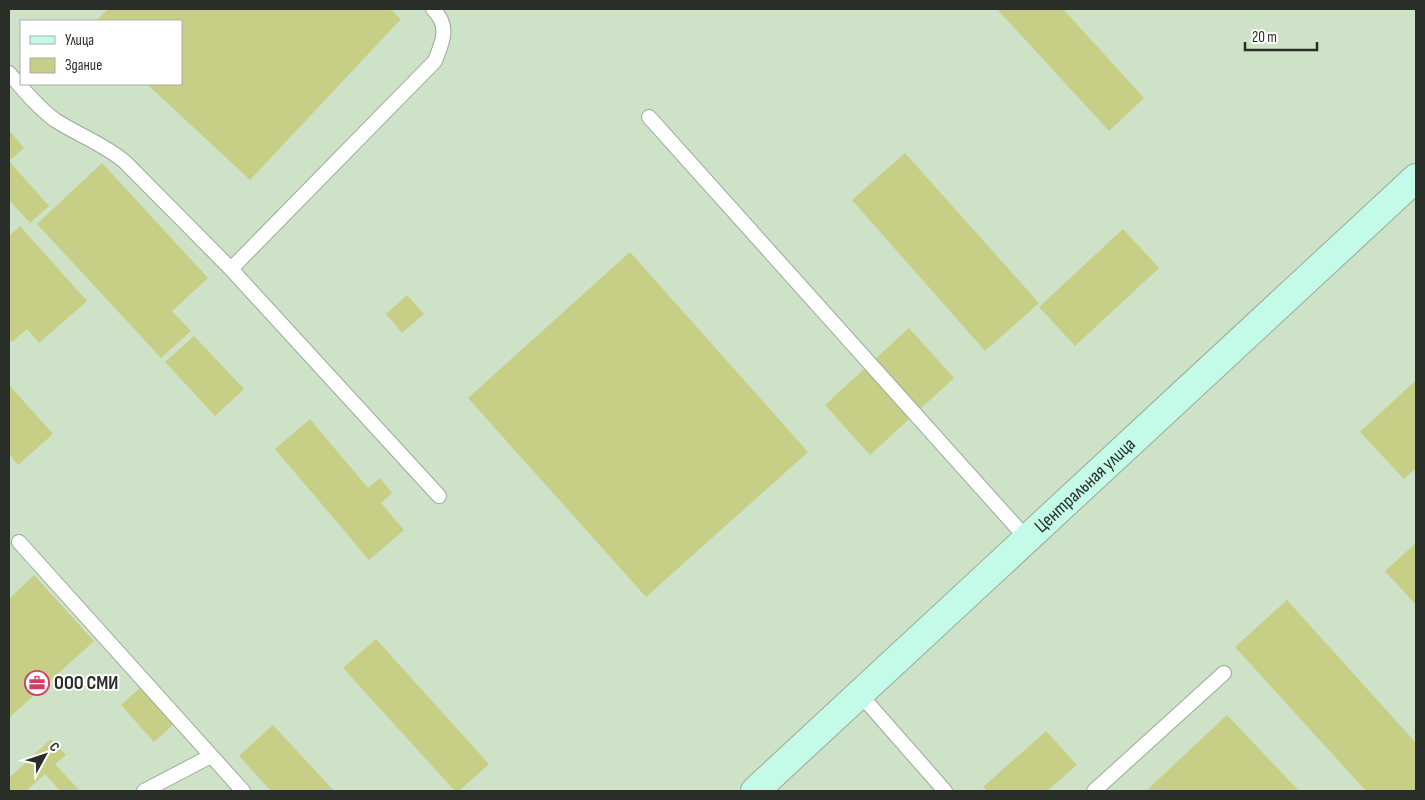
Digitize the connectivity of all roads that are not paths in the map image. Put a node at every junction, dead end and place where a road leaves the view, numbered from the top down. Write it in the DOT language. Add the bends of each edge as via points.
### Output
graph roads {
  1 [pos="432,9"];
  2 [pos="9,72"];
  3 [pos="20,85"];
  4 [pos="20,85"];
  5 [pos="649,117"];
  6 [pos="1416,178"];
  7 [pos="231,269"];
  8 [pos="439,496"];
  9 [pos="1028,540"];
  10 [pos="19,542"];
  11 [pos="1224,673"];
  12 [pos="859,693"];
  13 [pos="211,756"];
  14 [pos="144,791"];
  15 [pos="243,791"];
  16 [pos="755,791"];
  17 [pos="945,791"];
  18 [pos="1094,791"];
  1 -- 7 [label="lane" via="438,14 445,36 435,61"];
  2 -- 3 [label="lane"];
  4 -- 7 [label="lane" via="42,110 125,162"];
  5 -- 9 [label="lane"];
  6 -- 9 [label="street, Центральная улица"];
  7 -- 8 [label="lane"];
  9 -- 12 [label="street, Центральная улица"];
  10 -- 13 [label="lane"];
  11 -- 18 [label="lane"];
  12 -- 16 [label="street, Центральная улица"];
  12 -- 17 [label="lane"];
  13 -- 14 [label="lane"];
  13 -- 15 [label="lane"];
}
